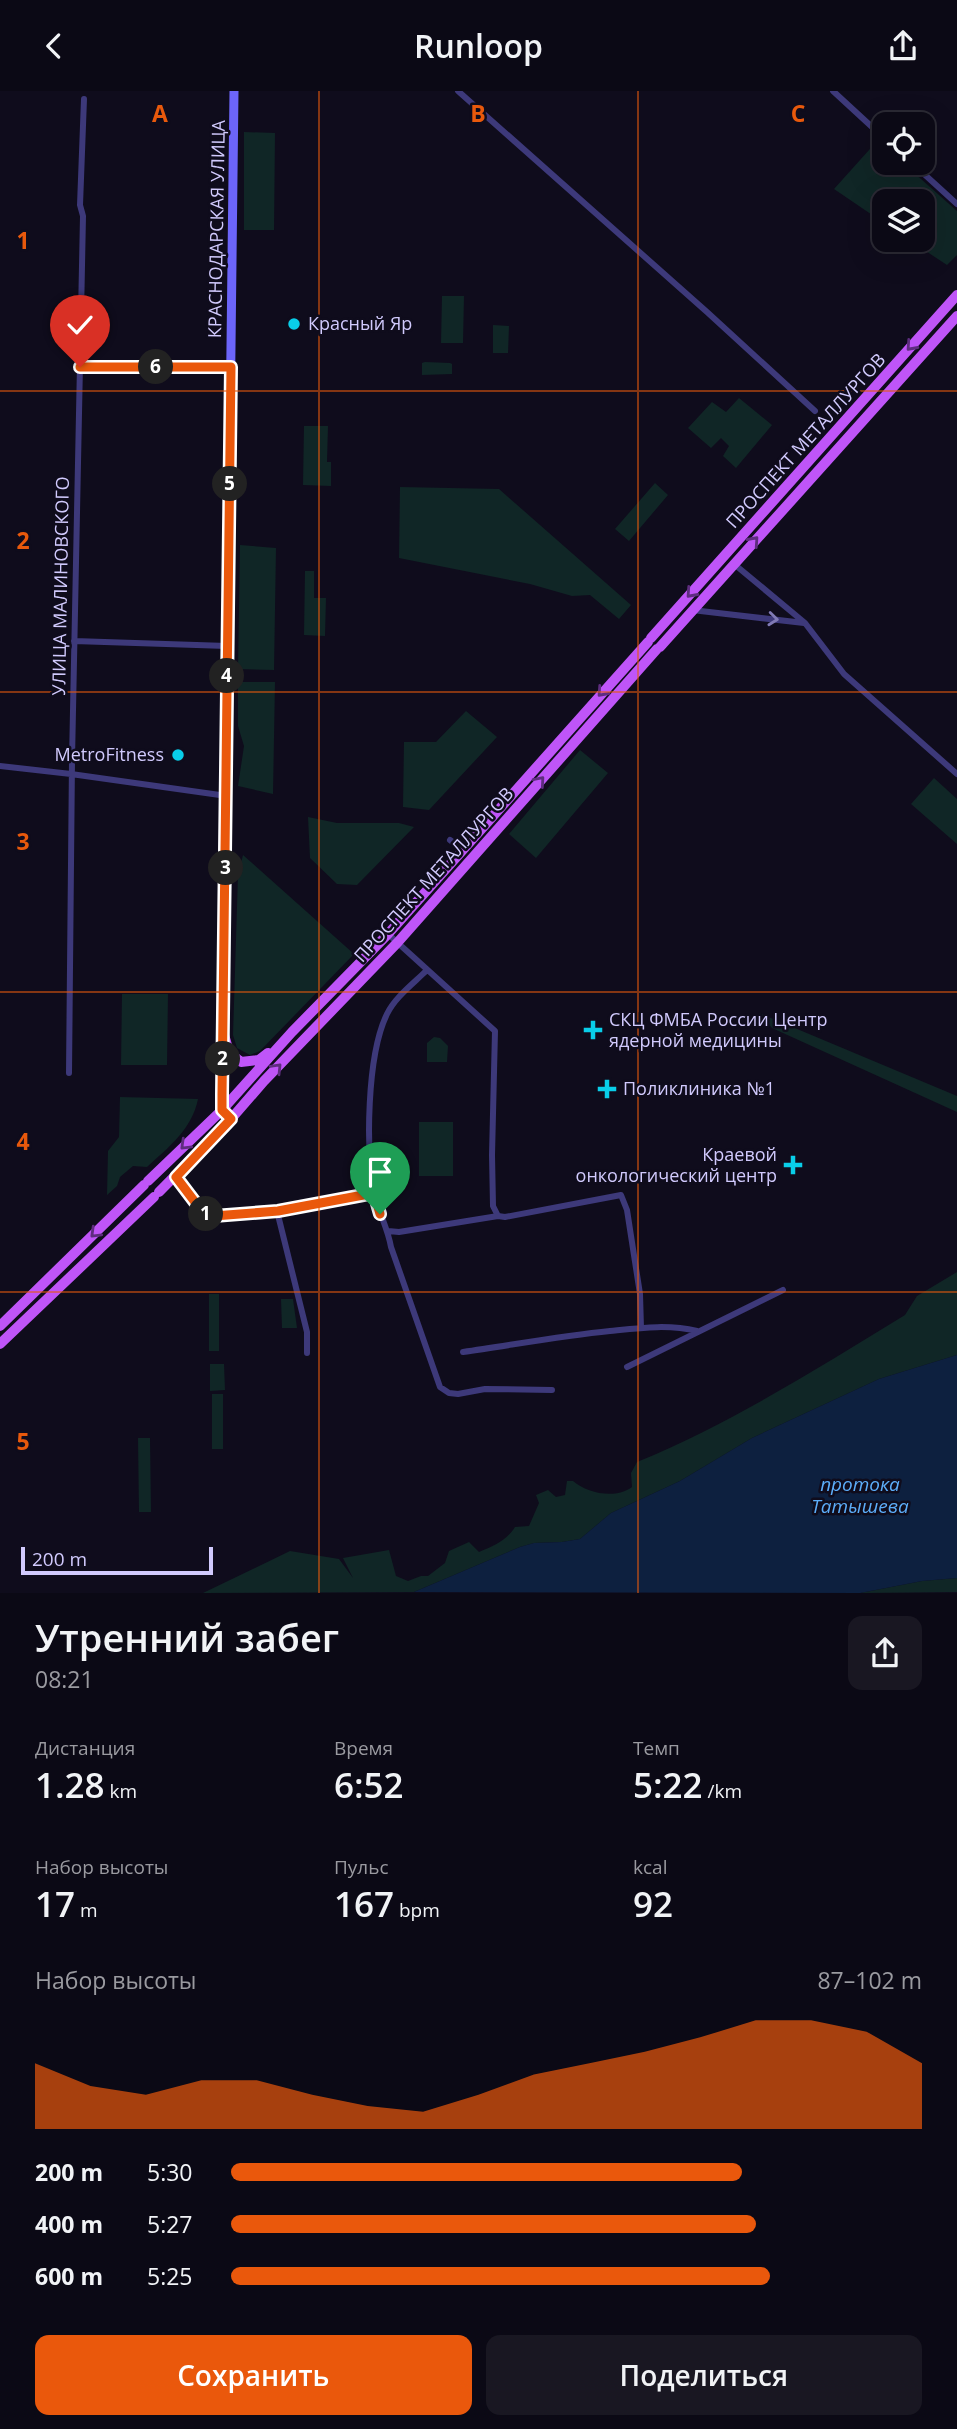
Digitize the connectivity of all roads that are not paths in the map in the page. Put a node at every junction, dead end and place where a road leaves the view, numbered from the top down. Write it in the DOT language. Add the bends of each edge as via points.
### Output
graph roads {
  1 [pos="234,91"];
  2 [pos="458,91"];
  3 [pos="833,91"];
  4 [pos="84,99"];
  5 [pos="872,127"];
  6 [pos="925,175"];
  7 [pos="957,204"];
  8 [pos="957,295"];
  9 [pos="957,316"];
  10 [pos="80,367"];
  11 [pos="231,367"];
  12 [pos="815,411"];
  13 [pos="724,558"];
  14 [pos="734,564"];
  15 [pos="692,610"];
  16 [pos="805,623"];
  17 [pos="74,641"];
  18 [pos="227,646"];
  19 [pos="0,766"];
  20 [pos="71,774"];
  21 [pos="957,774"];
  22 [pos="227,796"];
  23 [pos="450,840"];
  24 [pos="463,850"];
  25 [pos="388,934"];
  26 [pos="398,942"];
  27 [pos="427,970"];
  28 [pos="292,1032"];
  29 [pos="224,1035"];
  30 [pos="69,1073"];
  31 [pos="222,1110"];
  32 [pos="231,1119"];
  33 [pos="176,1177"];
  34 [pos="374,1193"];
  35 [pos="278,1211"];
  36 [pos="498,1216"];
  37 [pos="388,1231"];
  38 [pos="783,1290"];
  39 [pos="0,1326"];
  40 [pos="641,1328"];
  41 [pos="697,1331"];
  42 [pos="0,1344"];
  43 [pos="463,1352"];
  44 [pos="307,1353"];
  45 [pos="627,1367"];
  46 [pos="552,1390"];
  1 -- 11 [label="main road, КРАСНОДАРСКАЯ УЛИЦА"];
  2 -- 12 [label="street"];
  3 -- 5 [label="street"];
  4 -- 10 [label="street, УЛИЦА МАЛИНОВСКОГО"];
  6 -- 7 [label="street"];
  8 -- 13 [label="main road, ПРОСПЕКТ МЕТАЛЛУРГОВ, one-way"];
  14 -- 9 [label="main road, ПРОСПЕКТ МЕТАЛЛУРГОВ, one-way"];
  10 -- 11 [label="street"];
  10 -- 17 [label="street, УЛИЦА МАЛИНОВСКОГО"];
  11 -- 18 [label="main road, КРАСНОДАРСКАЯ УЛИЦА"];
  13 -- 14 [label="main road"];
  13 -- 24 [label="main road, ПРОСПЕКТ МЕТАЛЛУРГОВ, one-way"];
  14 -- 15 [label="main road, ПРОСПЕКТ МЕТАЛЛУРГОВ"];
  14 -- 16 [label="street"];
  15 -- 16 [label="street, one-way"];
  26 -- 15 [label="main road, ПРОСПЕКТ МЕТАЛЛУРГОВ, one-way"];
  16 -- 21 [label="street" via="844,674"];
  17 -- 18 [label="street"];
  17 -- 20 [label="street, УЛИЦА МАЛИНОВСКОГО"];
  18 -- 22 [label="main road, КРАСНОДАРСКАЯ УЛИЦА"];
  19 -- 20 [label="street"];
  20 -- 22 [label="street"];
  20 -- 30 [label="street, УЛИЦА МАЛИНОВСКОГО"];
  22 -- 29 [label="main road, КРАСНОДАРСКАЯ УЛИЦА"];
  23 -- 24 [label="street"];
  24 -- 25 [label="main road, ПРОСПЕКТ МЕТАЛЛУРГОВ"];
  25 -- 26 [label="street"];
  25 -- 28 [label="main road, ПРОСПЕКТ МЕТАЛЛУРГОВ"];
  26 -- 27 [label="street"];
  32 -- 26 [label="main road, ПРОСПЕКТ МЕТАЛЛУРГОВ, one-way"];
  27 -- 34 [label="street" via="387,1013 377,1045 371,1071"];
  27 -- 36 [label="street" via="495,1031 492,1155"];
  28 -- 29 [label="main road" via="259,1060 249,1062 233,1057"];
  28 -- 31 [label="main road, ПРОСПЕКТ МЕТАЛЛУРГОВ"];
  29 -- 31 [label="main road, КРАСНОДАРСКАЯ УЛИЦА"];
  31 -- 32 [label="main road"];
  31 -- 39 [label="main road, ПРОСПЕКТ МЕТАЛЛУРГОВ, one-way"];
  32 -- 33 [label="main road, ПРОСПЕКТ МЕТАЛЛУРГОВ"];
  33 -- 35 [label="street" via="207,1214"];
  33 -- 42 [label="main road, ПРОСПЕКТ МЕТАЛЛУРГОВ"];
  34 -- 35 [label="street"];
  34 -- 37 [label="street"];
  35 -- 44 [label="street" via="307,1332"];
  36 -- 37 [label="street"];
  36 -- 40 [label="street" via="621,1195 640,1294"];
  37 -- 46 [label="street" via="440,1387 458,1394 485,1389"];
  38 -- 41 [label="street"];
  40 -- 41 [label="street"];
  40 -- 43 [label="street"];
  41 -- 45 [label="street"];
}
